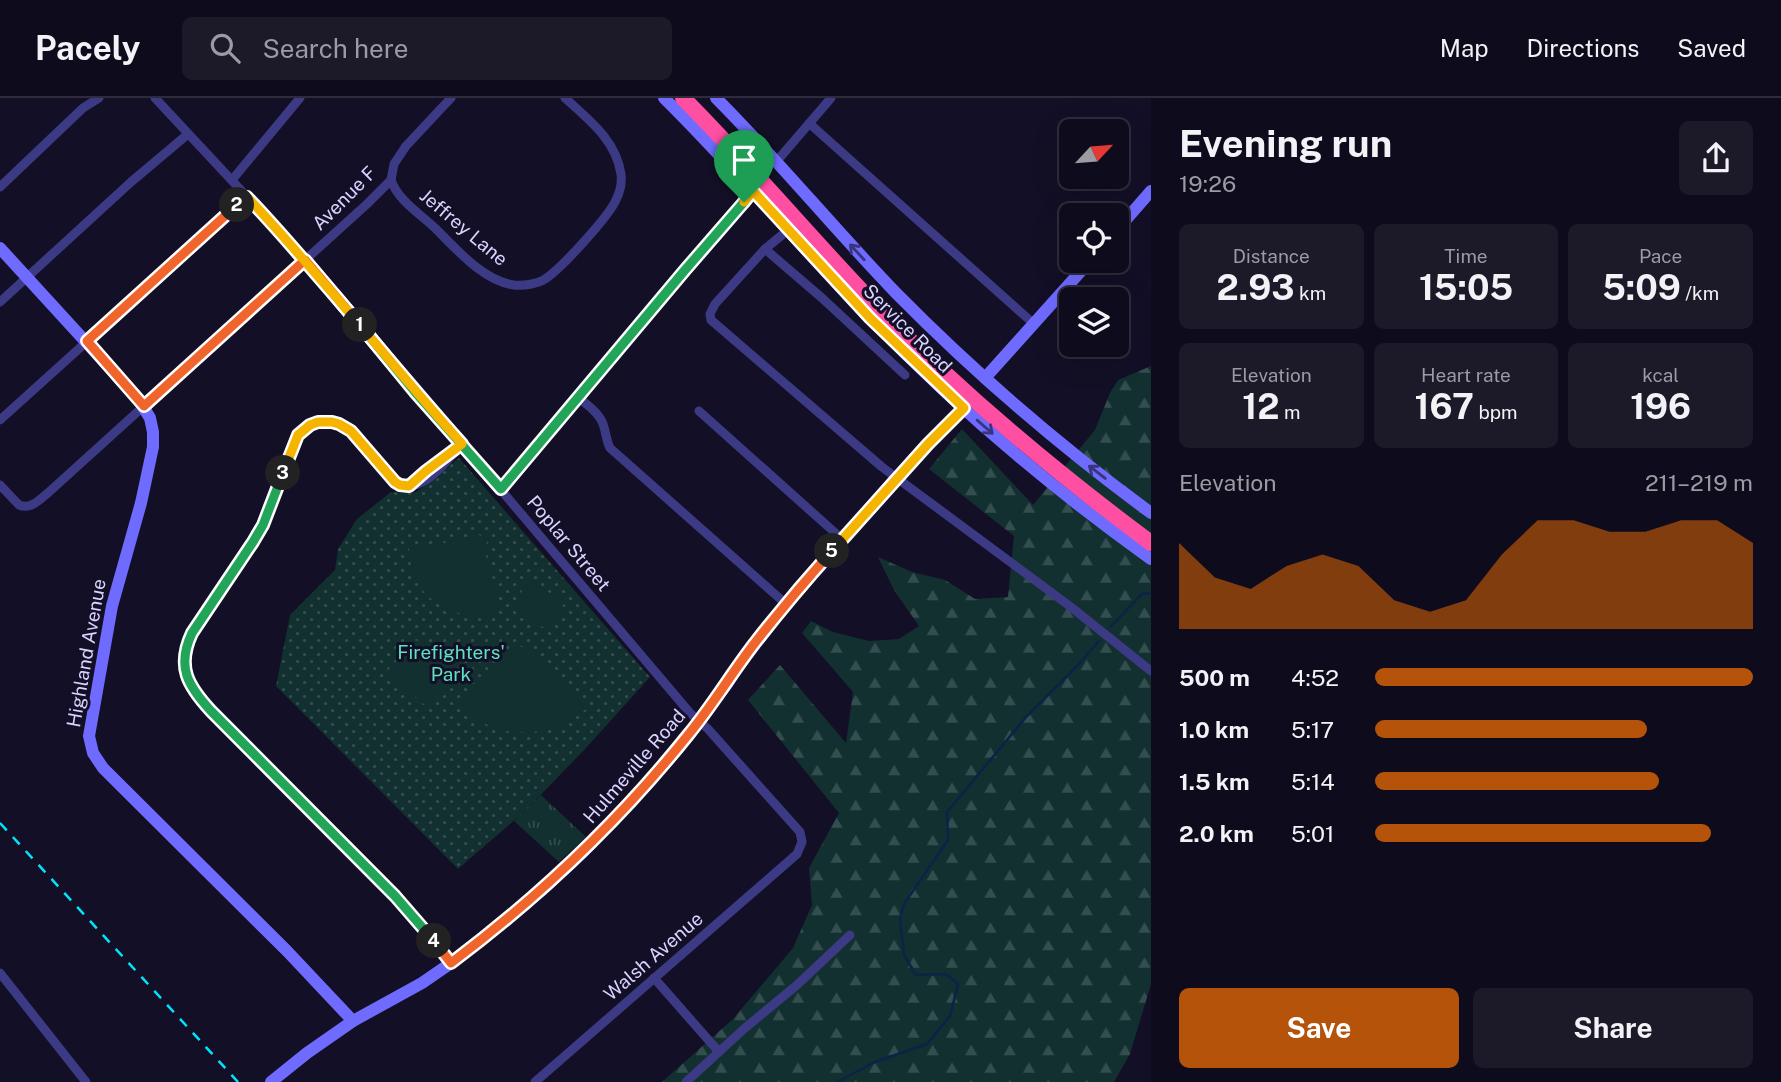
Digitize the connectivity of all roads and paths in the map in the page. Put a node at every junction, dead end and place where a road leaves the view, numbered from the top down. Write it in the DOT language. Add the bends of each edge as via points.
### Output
graph roads {
  1 [pos="99,98"];
  2 [pos="155,98"];
  3 [pos="300,98"];
  4 [pos="451,98"];
  5 [pos="565,98"];
  6 [pos="664,98"];
  7 [pos="683,98"];
  8 [pos="698,98"];
  9 [pos="716,98"];
  10 [pos="831,98"];
  11 [pos="810,124"];
  12 [pos="188,134"];
  13 [pos="776,162"];
  14 [pos="232,180"];
  15 [pos="391,180"];
  16 [pos="0,187"];
  17 [pos="753,191"];
  18 [pos="1151,191"];
  19 [pos="247,197"];
  20 [pos="1129,216"];
  21 [pos="789,230"];
  22 [pos="0,248"];
  23 [pos="765,249"];
  24 [pos="305,260"];
  25 [pos="1079,273"];
  26 [pos="27,277"];
  27 [pos="0,302"];
  28 [pos="1034,324"];
  29 [pos="87,341"];
  30 [pos="905,375"];
  31 [pos="985,378"];
  32 [pos="578,398"];
  33 [pos="144,406"];
  34 [pos="964,408"];
  35 [pos="699,411"];
  36 [pos="0,420"];
  37 [pos="462,444"];
  38 [pos="896,478"];
  39 [pos="0,485"];
  40 [pos="501,489"];
  41 [pos="1151,513"];
  42 [pos="1151,530"];
  43 [pos="842,540"];
  44 [pos="1151,543"];
  45 [pos="1151,559"];
  46 [pos="786,604"];
  47 [pos="1151,671"];
  48 [pos="699,722"];
  49 [pos="795,857"];
  50 [pos="850,934"];
  51 [pos="451,963"];
  52 [pos="0,973"];
  53 [pos="654,978"];
  54 [pos="353,1021"];
  55 [pos="719,1052"];
  56 [pos="86,1082"];
  57 [pos="271,1082"];
  58 [pos="535,1082"];
  59 [pos="686,1082"];
  1 -- 16 [label="street"];
  2 -- 12 [label="street, Poplar Street"];
  3 -- 14 [label="street"];
  4 -- 15 [label="street, Avenue F" via="399,155"];
  5 -- 15 [label="street, Jeffrey Lane" via="611,144 621,179 610,211 544,280 514,285 487,274 408,204"];
  6 -- 17 [label="street, Service Road"];
  7 -- 44 [label="highway" via="930,360 1049,465"];
  8 -- 42 [label="highway" via="938,352 1047,450"];
  9 -- 13 [label="street, Service Road"];
  10 -- 11 [label="street"];
  11 -- 13 [label="street"];
  11 -- 28 [label="street"];
  12 -- 14 [label="street, Poplar Street"];
  12 -- 26 [label="street"];
  31 -- 13 [label="street, Service Road, one-way" via="896,292"];
  14 -- 19 [label="street, Poplar Street"];
  15 -- 24 [label="street, Avenue F"];
  17 -- 21 [label="street, Service Road"];
  17 -- 32 [label="street"];
  18 -- 20 [label="street"];
  19 -- 24 [label="street, Poplar Street"];
  19 -- 29 [label="street"];
  21 -- 23 [label="street"];
  21 -- 34 [label="street, Service Road" via="878,327"];
  22 -- 26 [label="street, Highland Avenue"];
  23 -- 30 [label="street"];
  23 -- 38 [label="street" via="712,309 711,320"];
  24 -- 33 [label="street, Avenue F"];
  24 -- 37 [label="street, Poplar Street"];
  25 -- 28 [label="street"];
  26 -- 27 [label="street"];
  26 -- 29 [label="street, Highland Avenue"];
  28 -- 31 [label="street"];
  29 -- 33 [label="street, Highland Avenue"];
  29 -- 36 [label="street"];
  41 -- 31 [label="street, Service Road, one-way"];
  32 -- 40 [label="street"];
  32 -- 46 [label="street" via="600,417 610,448"];
  33 -- 39 [label="street, Avenue F" via="35,504 19,505"];
  33 -- 54 [label="street, Highland Avenue" via="152,425 153,447 112,606 89,736 93,752 110,775"];
  34 -- 38 [label="street, Hulmeville Road"];
  34 -- 45 [label="street, Service Road, one-way" via="1041,475"];
  35 -- 43 [label="street"];
  37 -- 40 [label="street, Poplar Street"];
  37 -- 51 [label="street" via="409,486 395,482 351,431 339,424 318,422 303,429 294,441 263,525 185,650 185,670 194,692 395,896"];
  38 -- 43 [label="street, Hulmeville Road"];
  38 -- 47 [label="street"];
  40 -- 48 [label="street, Poplar Street"];
  43 -- 46 [label="street, Hulmeville Road"];
  46 -- 48 [label="street, Hulmeville Road"];
  48 -- 49 [label="street, Poplar Street" via="800,832 802,846"];
  48 -- 51 [label="street, Hulmeville Road" via="585,850"];
  49 -- 53 [label="street, Walsh Avenue"];
  50 -- 55 [label="street"];
  51 -- 54 [label="street, Hulmeville Road"];
  52 -- 56 [label="street"];
  53 -- 55 [label="street"];
  53 -- 58 [label="street, Walsh Avenue"];
  54 -- 57 [label="street, Hulmeville Road"];
  55 -- 59 [label="street"];
}
